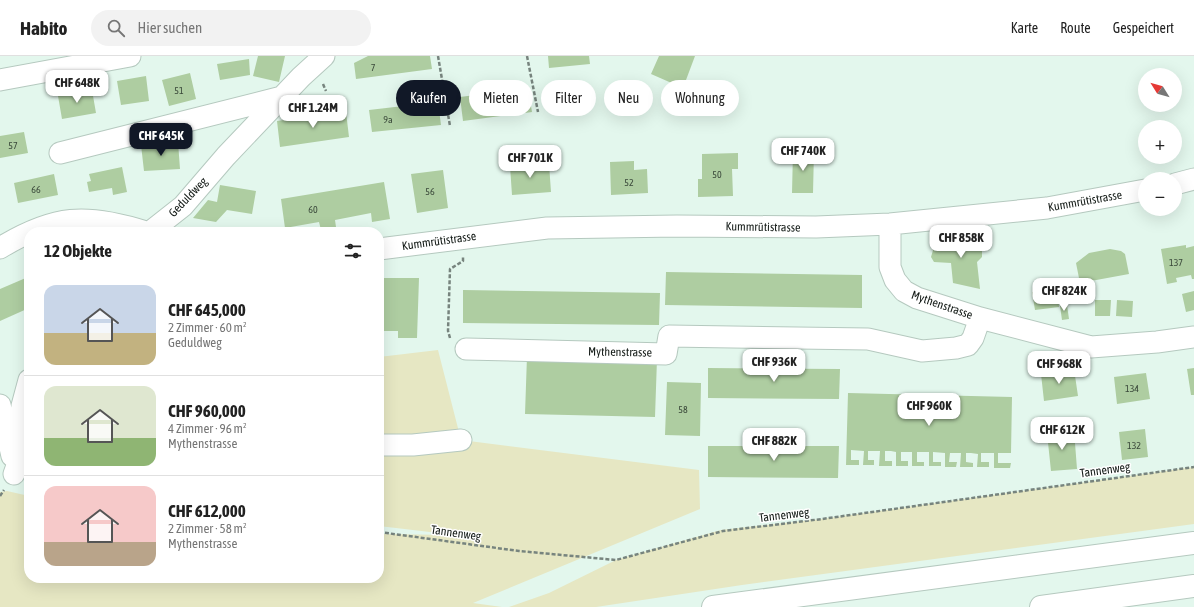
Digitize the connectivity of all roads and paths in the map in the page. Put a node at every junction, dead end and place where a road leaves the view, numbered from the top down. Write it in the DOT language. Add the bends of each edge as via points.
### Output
graph roads {
  1 [pos="130,56"];
  2 [pos="324,56"];
  3 [pos="438,56"];
  4 [pos="527,56"];
  5 [pos="0,80"];
  6 [pos="282,98"];
  7 [pos="538,112"];
  8 [pos="450,126"];
  9 [pos="60,154"];
  10 [pos="1194,179"];
  11 [pos="1182,182"];
  12 [pos="1138,191"];
  13 [pos="890,224"];
  14 [pos="38,227"];
  15 [pos="129,227"];
  16 [pos="156,227"];
  17 [pos="24,235"];
  18 [pos="465,237"];
  19 [pos="0,248"];
  20 [pos="384,248"];
  21 [pos="980,318"];
  22 [pos="1194,336"];
  23 [pos="466,349"];
  24 [pos="24,399"];
  25 [pos="0,406"];
  26 [pos="24,433"];
  27 [pos="461,440"];
  28 [pos="384,444"];
  29 [pos="24,448"];
  30 [pos="1194,467"];
  31 [pos="384,533"];
  32 [pos="1194,543"];
  33 [pos="1194,586"];
  34 [pos="713,607"];
  35 [pos="1041,607"];
  1 -- 5 [label="street"];
  2 -- 6 [label="street, Geduldweg"];
  3 -- 8 [label="path"];
  4 -- 7 [label="path"];
  6 -- 9 [label="street"];
  6 -- 16 [label="street, Geduldweg" via="226,156 183,206"];
  10 -- 11 [label="street"];
  12 -- 13 [label="street, Kummrütistrasse" via="1047,208"];
  13 -- 18 [label="street, Kummrütistrasse" via="816,227 547,228"];
  13 -- 21 [label="street, Mythenstrasse" via="890,267 895,280 904,291 917,298"];
  14 -- 15 [label="street" via="84,218 105,220"];
  17 -- 19 [label="street"];
  18 -- 20 [label="street, Kummrütistrasse"];
  18 -- 23 [label="path" via="463,261 450,269 448,331 452,344"];
  21 -- 22 [label="street, Mythenstrasse" via="1092,347"];
  21 -- 23 [label="street, Mythenstrasse" via="968,345 922,351 868,339 669,336 666,354"];
  24 -- 26 [label="street"];
  25 -- 29 [label="street" via="11,448 14,474"];
  27 -- 28 [label="street" via="413,445"];
  30 -- 31 [label="path, Tannenweg" via="723,531 616,560 519,551"];
  32 -- 34 [label="highway"];
  33 -- 35 [label="highway"];
}
